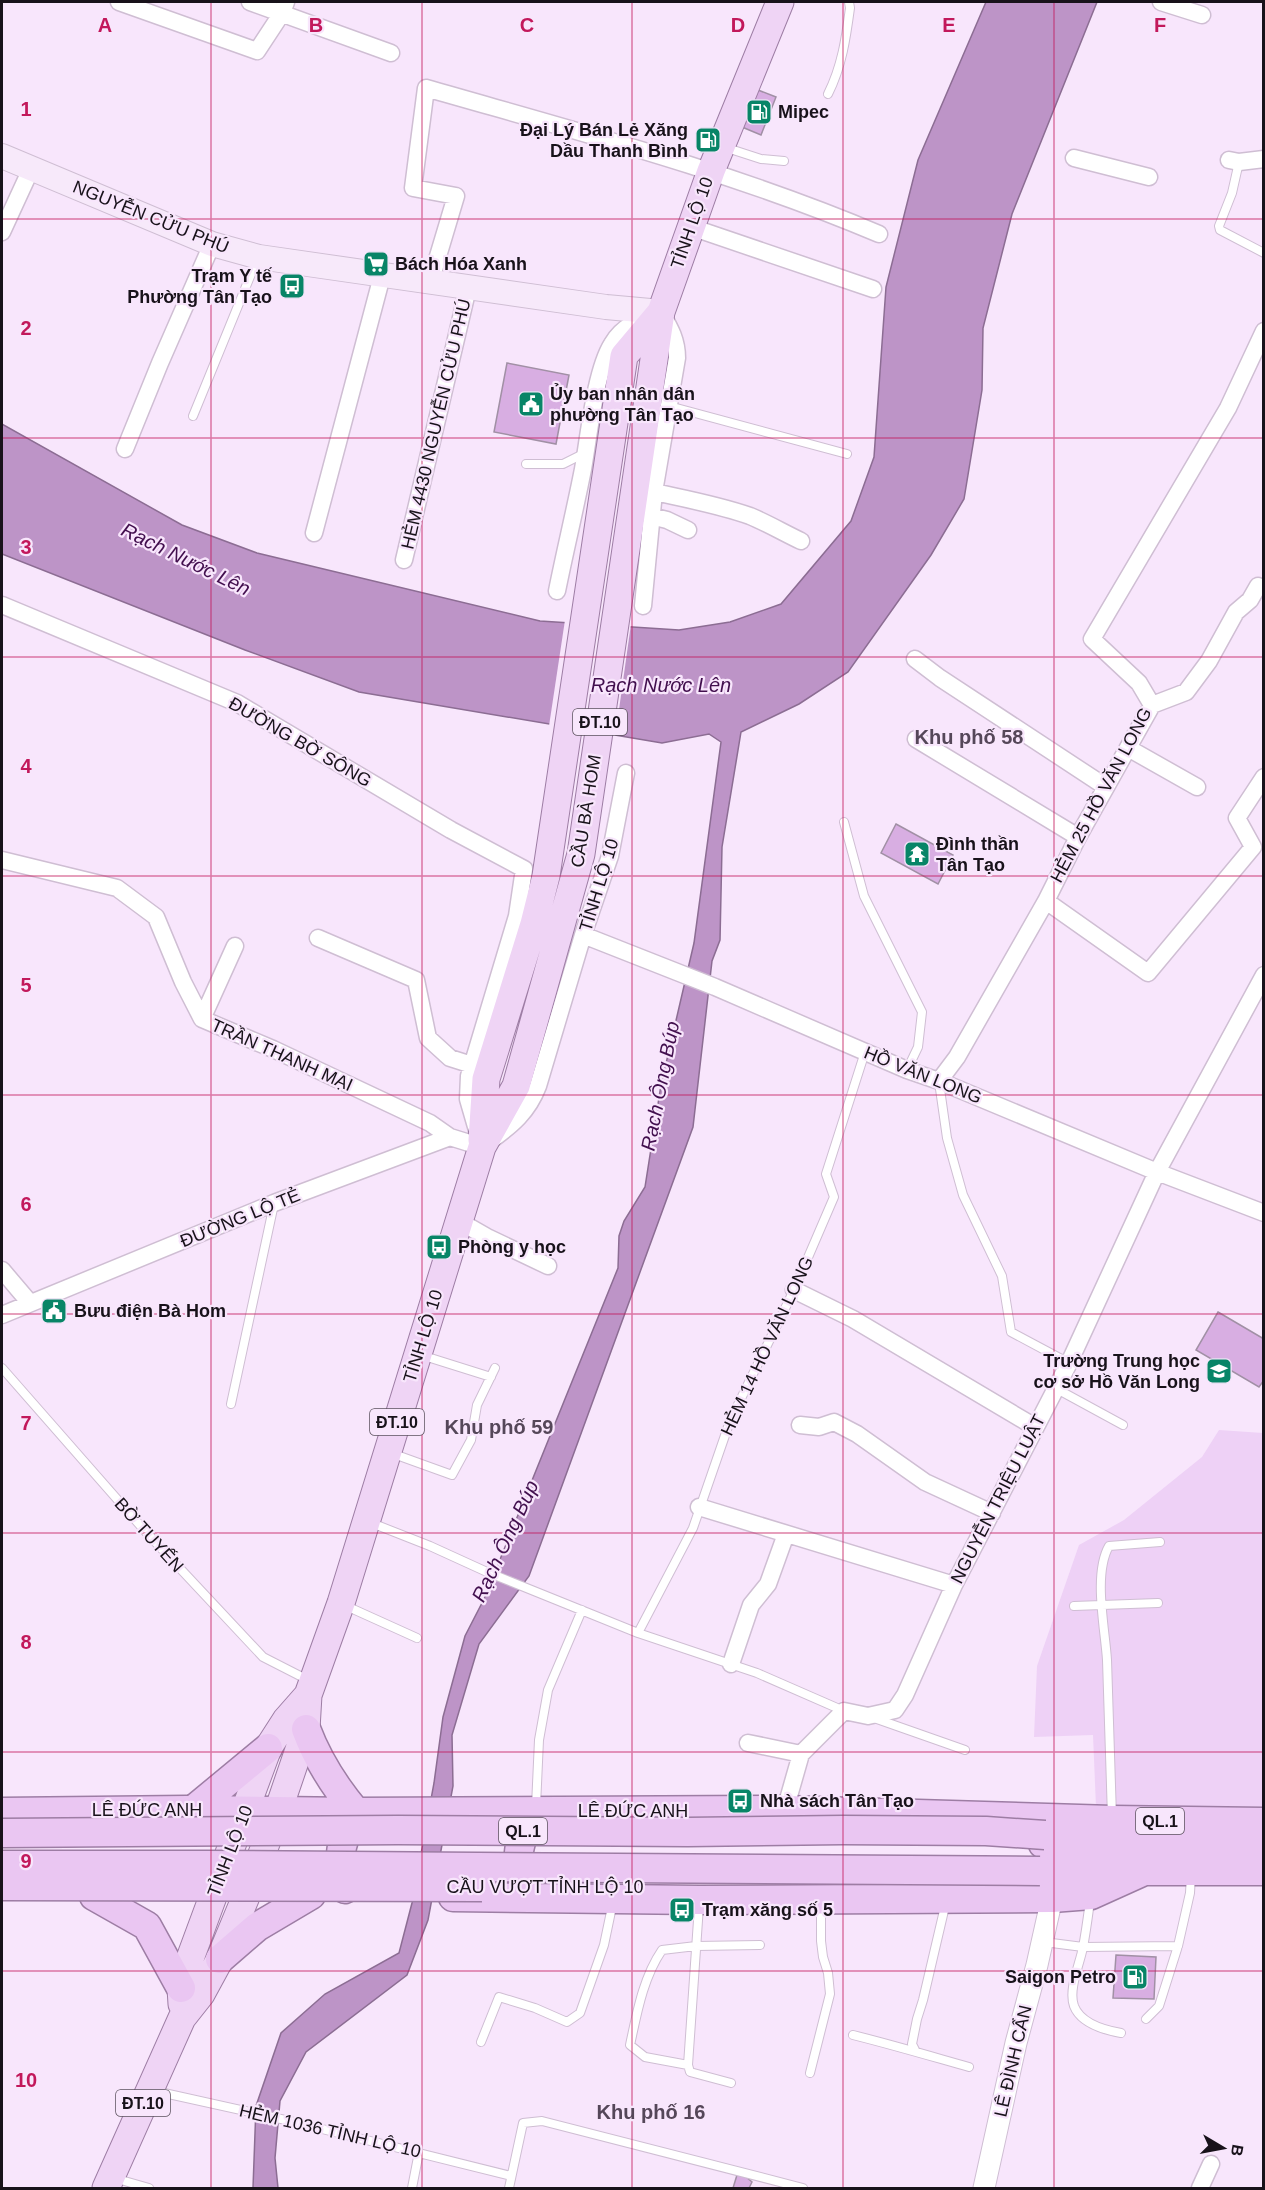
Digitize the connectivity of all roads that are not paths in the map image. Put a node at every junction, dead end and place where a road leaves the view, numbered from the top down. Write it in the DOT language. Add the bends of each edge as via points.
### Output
graph roads {
  1 [pos="119,2"];
  2 [pos="250,2"];
  3 [pos="780,2"];
  4 [pos="849,2"];
  5 [pos="1161,2"];
  6 [pos="284,7"];
  7 [pos="1202,15"];
  8 [pos="391,53"];
  9 [pos="828,94"];
  10 [pos="721,146"];
  11 [pos="2,156"];
  12 [pos="1074,158"];
  13 [pos="1263,159"];
  14 [pos="784,161"];
  15 [pos="1234,161"];
  16 [pos="30,169"];
  17 [pos="711,171"];
  18 [pos="1149,177"];
  19 [pos="691,227"];
  20 [pos="2,232"];
  21 [pos="879,234"];
  22 [pos="212,244"];
  23 [pos="1263,252"];
  24 [pos="259,257"];
  25 [pos="382,276"];
  26 [pos="430,283"];
  27 [pos="468,288"];
  28 [pos="873,289"];
  29 [pos="661,312"];
  30 [pos="1263,332"];
  31 [pos="1260,350"];
  32 [pos="654,352"];
  33 [pos="624,356"];
  34 [pos="669,406"];
  35 [pos="194,416"];
  36 [pos="125,449"];
  37 [pos="586,453"];
  38 [pos="847,454"];
  39 [pos="526,464"];
  40 [pos="654,492"];
  41 [pos="651,516"];
  42 [pos="688,530"];
  43 [pos="314,534"];
  44 [pos="801,541"];
  45 [pos="404,560"];
  46 [pos="1258,586"];
  47 [pos="556,591"];
  48 [pos="2,606"];
  49 [pos="643,606"];
  50 [pos="915,659"];
  51 [pos="1152,705"];
  52 [pos="916,739"];
  53 [pos="1128,748"];
  54 [pos="626,773"];
  55 [pos="1263,777"];
  56 [pos="1106,787"];
  57 [pos="1197,787"];
  58 [pos="844,822"];
  59 [pos="1078,837"];
  60 [pos="2,860"];
  61 [pos="524,869"];
  62 [pos="1046,901"];
  63 [pos="583,935"];
  64 [pos="318,938"];
  65 [pos="235,946"];
  66 [pos="1263,975"];
  67 [pos="202,1019"];
  68 [pos="865,1052"];
  69 [pos="907,1070"];
  70 [pos="479,1072"];
  71 [pos="939,1081"];
  72 [pos="516,1086"];
  73 [pos="450,1137"];
  74 [pos="482,1147"];
  75 [pos="1157,1172"];
  76 [pos="274,1203"];
  77 [pos="1263,1213"];
  78 [pos="459,1221"];
  79 [pos="548,1266"];
  80 [pos="2,1269"];
  81 [pos="794,1290"];
  82 [pos="30,1303"];
  83 [pos="2,1315"];
  84 [pos="418,1354"];
  85 [pos="1069,1363"];
  86 [pos="2,1368"];
  87 [pos="1055,1388"];
  88 [pos="231,1404"];
  89 [pos="800,1425"];
  90 [pos="1123,1425"];
  91 [pos="1035,1428"];
  92 [pos="388,1452"];
  93 [pos="699,1507"];
  94 [pos="992,1513"];
  95 [pos="366,1521"];
  96 [pos="786,1534"];
  97 [pos="1161,1542"];
  98 [pos="954,1585"];
  99 [pos="341,1603"];
  100 [pos="1158,1604"];
  101 [pos="1074,1606"];
  102 [pos="1102,1606"];
  103 [pos="582,1610"];
  104 [pos="638,1633"];
  105 [pos="417,1638"];
  106 [pos="730,1664"];
  107 [pos="310,1689"];
  108 [pos="844,1711"];
  109 [pos="868,1716"];
  110 [pos="306,1729"];
  111 [pos="748,1743"];
  112 [pos="268,1748"];
  113 [pos="965,1750"];
  114 [pos="801,1754"];
  115 [pos="85,1810"];
  116 [pos="194,1810"];
  117 [pos="245,1810"];
  118 [pos="536,1810"];
  119 [pos="785,1810"];
  120 [pos="278,1811"];
  121 [pos="2,1812"];
  122 [pos="356,1812"];
  123 [pos="1113,1832"];
  124 [pos="2,1833"];
  125 [pos="1260,1839"];
  126 [pos="2,1851"];
  127 [pos="1046,1859"];
  128 [pos="2,1865"];
  129 [pos="1191,1871"];
  130 [pos="1263,1871"];
  131 [pos="1088,1883"];
  132 [pos="2,1886"];
  133 [pos="247,1894"];
  134 [pos="213,1895"];
  135 [pos="311,1895"];
  136 [pos="2,1896"];
  137 [pos="88,1896"];
  138 [pos="346,1896"];
  139 [pos="525,1898"];
  140 [pos="946,1898"];
  141 [pos="614,1899"];
  142 [pos="821,1899"];
  143 [pos="699,1900"];
  144 [pos="1042,1942"];
  145 [pos="760,1945"];
  146 [pos="696,1946"];
  147 [pos="1178,1946"];
  148 [pos="1083,1947"];
  149 [pos="220,1959"];
  150 [pos="181,1988"];
  151 [pos="182,2018"];
  152 [pos="1146,2019"];
  153 [pos="1121,2032"];
  154 [pos="853,2035"];
  155 [pos="481,2042"];
  156 [pos="915,2050"];
  157 [pos="688,2065"];
  158 [pos="969,2067"];
  159 [pos="810,2073"];
  160 [pos="731,2083"];
  161 [pos="149,2090"];
  162 [pos="419,2152"];
  163 [pos="1211,2164"];
  164 [pos="511,2176"];
  165 [pos="108,2183"];
  166 [pos="149,2188"];
  167 [pos="412,2188"];
  168 [pos="509,2188"];
  169 [pos="803,2188"];
  170 [pos="984,2188"];
  171 [pos="1200,2188"];
  1 -- 6 [label="street" via="257,51"];
  2 -- 6 [label="street"];
  3 -- 10 [label="main road, TỈNH LỘ 10 / ĐT.10"];
  4 -- 9 [label="lane" via="845,47"];
  5 -- 7 [label="street"];
  6 -- 8 [label="street"];
  10 -- 14 [label="lane" via="772,162"];
  10 -- 17 [label="main road, TỈNH LỘ 10 / ĐT.10"];
  11 -- 16 [label="main road, NGUYỄN CỬU PHÚ"];
  12 -- 18 [label="street"];
  13 -- 15 [label="street"];
  15 -- 23 [label="lane" via="1232,194 1220,230"];
  16 -- 20 [label="street"];
  16 -- 22 [label="main road, NGUYỄN CỬU PHÚ"];
  17 -- 19 [label="main road, TỈNH LỘ 10 / ĐT.10"];
  17 -- 21 [label="street"];
  17 -- 26 [label="street" via="426,88 413,188 456,196"];
  19 -- 28 [label="street"];
  19 -- 29 [label="main road, TỈNH LỘ 10 / ĐT.10"];
  22 -- 24 [label="main road, NGUYỄN CỬU PHÚ"];
  22 -- 36 [label="street"];
  24 -- 25 [label="main road, NGUYỄN CỬU PHÚ"];
  24 -- 35 [label="lane"];
  25 -- 26 [label="main road, NGUYỄN CỬU PHÚ"];
  25 -- 43 [label="street"];
  26 -- 27 [label="main road, NGUYỄN CỬU PHÚ"];
  27 -- 29 [label="main road, NGUYỄN CỬU PHÚ"];
  27 -- 45 [label="street, HẺM 4430 NGUYỄN CỬU PHÚ"];
  29 -- 32 [label="main road, TỈNH LỘ 10 / ĐT.10"];
  29 -- 33 [label="main road, TỈNH LỘ 10 / ĐT.10"];
  29 -- 34 [label="street" via="677,344"];
  29 -- 37 [label="street" via="622,330 612,344 602,364"];
  30 -- 31 [label="street, HẺM 25 HỒ VĂN LONG"];
  31 -- 51 [label="street, HẺM 25 HỒ VĂN LONG" via="1092,639 1139,683"];
  32 -- 72 [label="main road, CẦU BÀ HOM / ĐT.10" via="581,854"];
  33 -- 70 [label="main road, CẦU BÀ HOM / ĐT.10" via="546,876 534,924"];
  34 -- 38 [label="lane"];
  34 -- 40 [label="street"];
  37 -- 39 [label="lane" via="563,464"];
  37 -- 47 [label="street"];
  40 -- 41 [label="street"];
  40 -- 44 [label="street" via="739,513"];
  41 -- 42 [label="street"];
  41 -- 49 [label="street"];
  46 -- 51 [label="street" via="1236,612 1209,661 1186,692"];
  48 -- 61 [label="street, ĐƯỜNG BỜ SÔNG" via="237,703"];
  50 -- 56 [label="street"];
  51 -- 53 [label="street, HẺM 25 HỒ VĂN LONG"];
  52 -- 59 [label="street"];
  53 -- 56 [label="street, HẺM 25 HỒ VĂN LONG"];
  53 -- 57 [label="street"];
  54 -- 63 [label="street, TỈNH LỘ 10" via="614,844"];
  55 -- 62 [label="street" via="1237,818 1253,847 1148,973"];
  56 -- 59 [label="street, HẺM 25 HỒ VĂN LONG"];
  58 -- 69 [label="lane" via="864,896 922,1012 918,1047"];
  59 -- 62 [label="street, HẺM 25 HỒ VĂN LONG"];
  60 -- 67 [label="street, TRẦN THANH MẠI" via="117,888 156,917"];
  61 -- 70 [label="street, TỈNH LỘ 10" via="517,916"];
  62 -- 71 [label="street, HẺM 25 HỒ VĂN LONG" via="957,1057"];
  63 -- 68 [label="street, HỒ VĂN LONG"];
  63 -- 74 [label="street, TỈNH LỘ 10" via="534,1097 521,1117"];
  64 -- 70 [label="street" via="416,980 428,1038 450,1058"];
  65 -- 67 [label="street"];
  66 -- 75 [label="street, NGUYỄN TRIỆU LUẬT"];
  67 -- 73 [label="street, TRẦN THANH MẠI" via="430,1123"];
  68 -- 69 [label="street, HỒ VĂN LONG"];
  68 -- 81 [label="lane, HẺM 14 HỒ VĂN LONG" via="826,1174 834,1197"];
  69 -- 71 [label="street, HỒ VĂN LONG"];
  70 -- 74 [label="main road, TỈNH LỘ 10 / ĐT.10"];
  71 -- 75 [label="street, HỒ VĂN LONG"];
  71 -- 85 [label="lane" via="953,1161 963,1195 1002,1276 1011,1332"];
  72 -- 74 [label="main road, TỈNH LỘ 10 / ĐT.10"];
  73 -- 74 [label="street"];
  73 -- 76 [label="street, ĐƯỜNG LỘ TẺ"];
  74 -- 78 [label="main road, TỈNH LỘ 10 / ĐT.10"];
  75 -- 77 [label="street, HỒ VĂN LONG"];
  75 -- 85 [label="street, NGUYỄN TRIỆU LUẬT"];
  76 -- 82 [label="street, ĐƯỜNG LỘ TẺ"];
  76 -- 88 [label="lane"];
  78 -- 79 [label="street"];
  78 -- 84 [label="main road, TỈNH LỘ 10 / ĐT.10"];
  80 -- 82 [label="street"];
  81 -- 91 [label="street" via="853,1319"];
  81 -- 93 [label="lane, HẺM 14 HỒ VĂN LONG" via="730,1421"];
  82 -- 83 [label="street, ĐƯỜNG LỘ TẺ"];
  84 -- 92 [label="main road, TỈNH LỘ 10 / ĐT.10"];
  84 -- 92 [label="lane" via="493,1372 477,1405 471,1440 452,1475"];
  85 -- 87 [label="street, NGUYỄN TRIỆU LUẬT"];
  86 -- 107 [label="lane, BỜ TUYẾN" via="145,1532 263,1657"];
  87 -- 90 [label="lane"];
  87 -- 91 [label="street, NGUYỄN TRIỆU LUẬT"];
  89 -- 94 [label="street" via="819,1427 834,1422 925,1482"];
  91 -- 94 [label="street, NGUYỄN TRIỆU LUẬT"];
  92 -- 95 [label="main road, TỈNH LỘ 10 / ĐT.10"];
  93 -- 96 [label="street"];
  93 -- 104 [label="lane, HẺM 14 HỒ VĂN LONG" via="693,1528"];
  94 -- 98 [label="street, NGUYỄN TRIỆU LUẬT"];
  95 -- 99 [label="main road, TỈNH LỘ 10 / ĐT.10"];
  95 -- 103 [label="lane"];
  96 -- 98 [label="street"];
  96 -- 106 [label="street" via="768,1584 751,1605"];
  97 -- 102 [label="lane" via="1109,1546 1103,1556"];
  98 -- 109 [label="street, NGUYỄN TRIỆU LUẬT" via="905,1695 895,1710"];
  99 -- 105 [label="lane"];
  99 -- 107 [label="main road, TỈNH LỘ 10 / ĐT.10"];
  100 -- 102 [label="lane"];
  101 -- 102 [label="lane"];
  102 -- 123 [label="lane"];
  103 -- 104 [label="lane"];
  103 -- 118 [label="lane" via="548,1690 539,1740"];
  104 -- 106 [label="lane"];
  106 -- 108 [label="lane"];
  107 -- 110 [label="main road, TỈNH LỘ 10 / ĐT.10"];
  107 -- 112 [label="main road, TỈNH LỘ 10 / ĐT.10"];
  108 -- 109 [label="street, NGUYỄN TRIỆU LUẬT"];
  108 -- 114 [label="street"];
  109 -- 113 [label="lane"];
  110 -- 120 [label="main road, TỈNH LỘ 10 / ĐT.10"];
  110 -- 122 [label="highway" via="329,1778"];
  111 -- 114 [label="street"];
  112 -- 116 [label="highway"];
  112 -- 117 [label="main road, TỈNH LỘ 10 / ĐT.10"];
  114 -- 119 [label="street"];
  115 -- 116 [label="highway, LÊ ĐỨC ANH / QL.1"];
  115 -- 121 [label="highway, LÊ ĐỨC ANH / QL.1"];
  115 -- 137 [label="highway" via="102,1847 102,1860"];
  116 -- 117 [label="highway, LÊ ĐỨC ANH / QL.1"];
  117 -- 120 [label="highway, LÊ ĐỨC ANH / QL.1"];
  117 -- 134 [label="main road, TỈNH LỘ 10 / ĐT.10"];
  118 -- 119 [label="highway, LÊ ĐỨC ANH / QL.1"];
  118 -- 122 [label="highway, LÊ ĐỨC ANH / QL.1"];
  118 -- 139 [label="highway" via="521,1836 518,1863 527,1891"];
  119 -- 127 [label="highway, LÊ ĐỨC ANH / QL.1"];
  120 -- 122 [label="highway, LÊ ĐỨC ANH / QL.1"];
  120 -- 133 [label="main road, TỈNH LỘ 10 / ĐT.10"];
  122 -- 138 [label="highway" via="340,1851"];
  123 -- 125 [label="highway, QL.1"];
  123 -- 127 [label="highway"];
  123 -- 127 [label="highway, CẦU VƯỢT TỈNH LỘ 10 / QL.1"];
  124 -- 127 [label="highway, CẦU VƯỢT TỈNH LỘ 10 / QL.1, bridge" via="986,1832"];
  126 -- 127 [label="highway, CẦU VƯỢT TỈNH LỘ 10 / QL.1"];
  127 -- 128 [label="highway, CẦU VƯỢT TỈNH LỘ 10 / QL.1, bridge"];
  127 -- 131 [label="highway, CẦU VƯỢT TỈNH LỘ 10 / QL.1"];
  127 -- 132 [label="highway, CẦU VƯỢT TỈNH LỘ 10 / QL.1, bridge"];
  127 -- 140 [label="highway, QL.1"];
  127 -- 144 [label="street, LÊ ĐÌNH CẨN"];
  129 -- 130 [label="highway, QL.1"];
  129 -- 131 [label="highway, CẦU VƯỢT TỈNH LỘ 10 / QL.1" via="1142,1872"];
  129 -- 147 [label="lane"];
  131 -- 148 [label="lane"];
  133 -- 134 [label="highway, QL.1"];
  133 -- 135 [label="highway, QL.1"];
  133 -- 149 [label="main road, TỈNH LỘ 10 / ĐT.10"];
  134 -- 137 [label="highway, QL.1"];
  134 -- 150 [label="main road, TỈNH LỘ 10 / ĐT.10"];
  135 -- 138 [label="highway, QL.1"];
  135 -- 149 [label="highway" via="257,1928"];
  136 -- 137 [label="highway, QL.1"];
  137 -- 150 [label="highway" via="147,1926"];
  138 -- 139 [label="highway, QL.1"];
  139 -- 141 [label="highway, QL.1"];
  140 -- 142 [label="highway, QL.1"];
  140 -- 156 [label="lane" via="917,2019 912,2044"];
  141 -- 143 [label="highway, QL.1"];
  141 -- 155 [label="lane" via="604,1945 580,2013 567,2022 499,1996"];
  142 -- 143 [label="highway, QL.1"];
  142 -- 159 [label="lane" via="821,1941 830,1994"];
  143 -- 146 [label="lane"];
  144 -- 148 [label="lane"];
  144 -- 170 [label="street, LÊ ĐÌNH CẨN"];
  145 -- 146 [label="lane"];
  146 -- 157 [label="lane"];
  146 -- 157 [label="lane" via="662,1950 653,1963 630,2046 645,2057"];
  147 -- 148 [label="lane"];
  147 -- 152 [label="lane" via="1159,2006"];
  148 -- 153 [label="lane" via="1073,1991 1074,2006 1084,2020"];
  149 -- 151 [label="main road, TỈNH LỘ 10 / ĐT.10"];
  150 -- 151 [label="main road, TỈNH LỘ 10 / ĐT.10"];
  151 -- 161 [label="main road, TỈNH LỘ 10 / ĐT.10"];
  154 -- 156 [label="lane"];
  156 -- 158 [label="lane"];
  157 -- 160 [label="lane" via="690,2072 698,2076"];
  161 -- 162 [label="lane, HẺM 1036 TỈNH LỘ 10"];
  161 -- 165 [label="main road, TỈNH LỘ 10 / ĐT.10"];
  162 -- 164 [label="lane, HẺM 1036 TỈNH LỘ 10"];
  162 -- 167 [label="lane"];
  163 -- 171 [label="street"];
  164 -- 168 [label="lane"];
  164 -- 169 [label="lane" via="523,2123 542,2121"];
  165 -- 166 [label="lane"];
}
